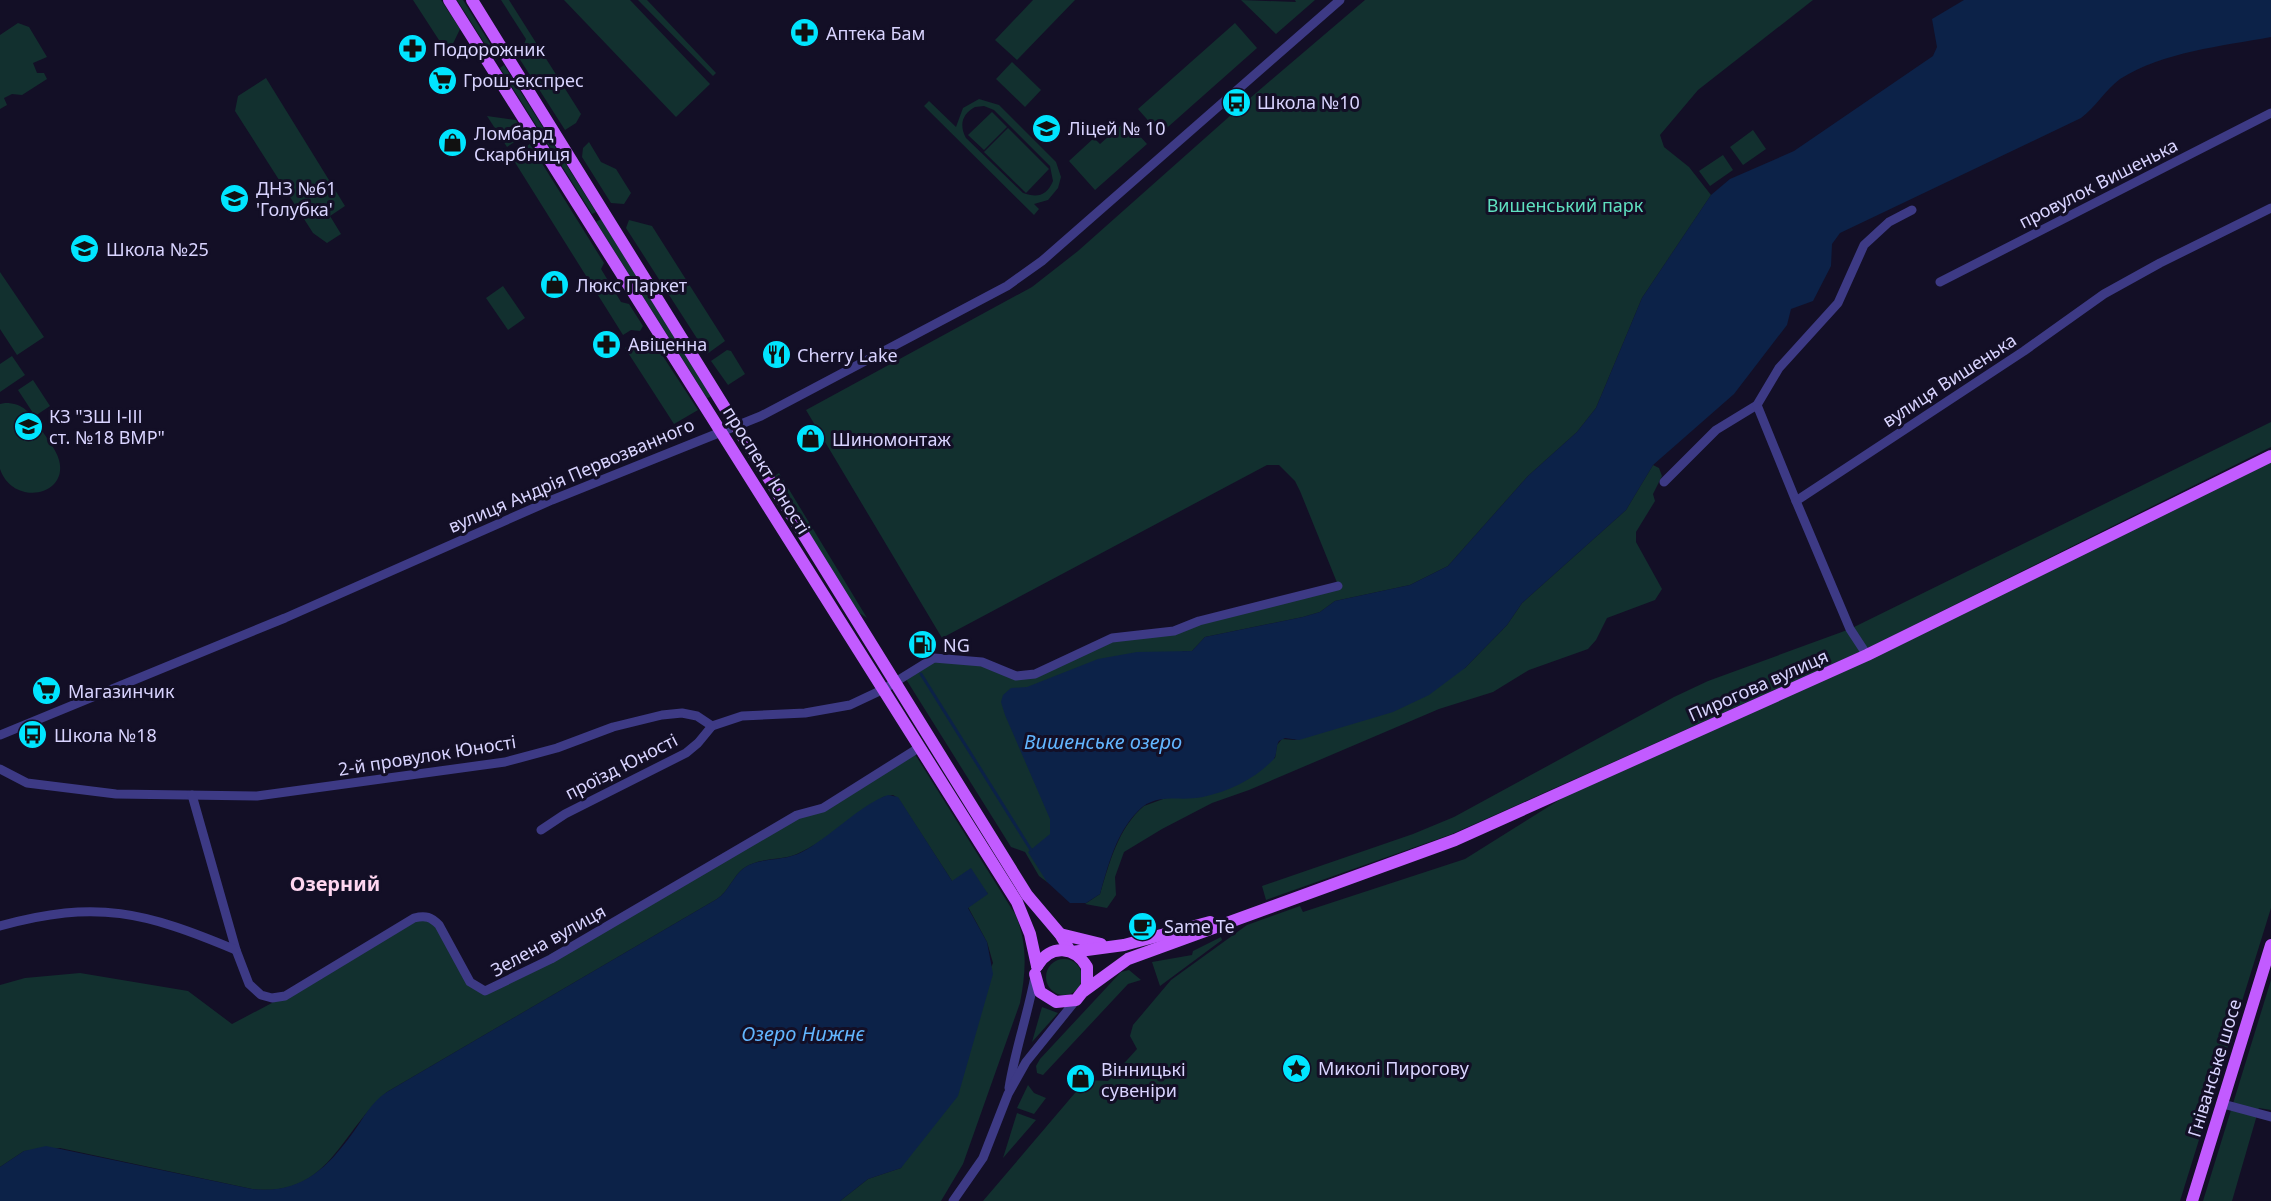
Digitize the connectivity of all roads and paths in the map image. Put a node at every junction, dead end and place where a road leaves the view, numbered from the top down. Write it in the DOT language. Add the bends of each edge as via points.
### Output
graph roads {
  1 [pos="449,0"];
  2 [pos="472,0"];
  3 [pos="1340,0"];
  4 [pos="507,57"];
  5 [pos="492,67"];
  6 [pos="2271,113"];
  7 [pos="2271,208"];
  8 [pos="1912,210"];
  9 [pos="604,212"];
  10 [pos="589,222"];
  11 [pos="1940,282"];
  12 [pos="1757,405"];
  13 [pos="737,426"];
  14 [pos="722,432"];
  15 [pos="2271,456"];
  16 [pos="1664,482"];
  17 [pos="1796,501"];
  18 [pos="1338,586"];
  19 [pos="1867,656"];
  20 [pos="889,686"];
  21 [pos="712,726"];
  22 [pos="0,735"];
  23 [pos="920,747"];
  24 [pos="0,769"];
  25 [pos="192,795"];
  26 [pos="541,830"];
  27 [pos="1246,914"];
  28 [pos="0,926"];
  29 [pos="1060,934"];
  30 [pos="1114,947"];
  31 [pos="2271,948"];
  32 [pos="236,950"];
  33 [pos="1071,951"];
  34 [pos="1036,970"];
  35 [pos="1080,995"];
  36 [pos="1008,1094"];
  37 [pos="2223,1104"];
  38 [pos="2271,1117"];
  39 [pos="953,1201"];
  40 [pos="2192,1201"];
  1 -- 5 [label="main road, проспект Юності"];
  2 -- 4 [label="main road, проспект Юності"];
  3 -- 13 [label="street, вулиця Андрія Первозванного" via="1042,261 1007,286 827,383"];
  4 -- 5 [label="main road"];
  4 -- 9 [label="main road, проспект Юності"];
  5 -- 10 [label="main road, проспект Юності"];
  6 -- 11 [label="street, провулок Вишенька"];
  7 -- 17 [label="street, вулиця Вишенька" via="2104,294"];
  8 -- 12 [label="street" via="1889,222 1864,245 1838,303 1786,359"];
  9 -- 10 [label="main road"];
  9 -- 13 [label="main road, проспект Юності"];
  10 -- 14 [label="main road, проспект Юності"];
  12 -- 16 [label="street" via="1716,430"];
  12 -- 17 [label="street"];
  13 -- 14 [label="street, вулиця Андрія Первозванного"];
  13 -- 20 [label="main road, проспект Юності"];
  14 -- 20 [label="main road, проспект Юності"];
  14 -- 22 [label="street, вулиця Андрія Первозванного" via="552,500 285,618"];
  15 -- 19 [label="main road, Пирогова вулиця"];
  17 -- 19 [label="street" via="1850,629"];
  18 -- 20 [label="street" via="1199,621 1174,632 1112,638 1035,674 1016,676 982,662 939,657"];
  19 -- 27 [label="main road, Пирогова вулиця" via="1455,840"];
  20 -- 21 [label="street" via="850,705 805,713 742,716"];
  20 -- 23 [label="main road, проспект Юності"];
  20 -- 29 [label="main road, проспект Юності" via="1028,896"];
  21 -- 25 [label="street, 2-й провулок Юності" via="682,712 612,727 505,762 257,796"];
  21 -- 26 [label="street, проїзд Юності" via="686,753"];
  23 -- 32 [label="street, Зелена вулиця" via="823,807 797,815 493,989 485,991 474,986 440,925 424,916 414,918 285,996 272,998 254,990"];
  23 -- 34 [label="main road, проспект Юності" via="1017,902 1030,934"];
  24 -- 25 [label="street, 2-й провулок Юності" via="27,783 116,795"];
  25 -- 32 [label="street, Зелена вулиця"];
  27 -- 30 [label="main road, Пирогова вулиця"];
  27 -- 35 [label="main road, Пирогова вулиця" via="1128,959"];
  28 -- 32 [label="street" via="54,913 112,912 162,921"];
  29 -- 30 [label="main road"];
  29 -- 33 [label="main road, проспект Юності"];
  30 -- 33 [label="main road, Пирогова вулиця"];
  31 -- 37 [label="main road, Гніванське шосе"];
  33 -- 34 [label="main road" via="1053,951"];
  33 -- 35 [label="main road" via="1082,959 1089,976"];
  34 -- 35 [label="main road" via="1040,992 1047,999 1056,1002"];
  34 -- 36 [label="street, Пирогова вулиця"];
  35 -- 36 [label="street, Пирогова вулиця" via="1026,1062"];
  36 -- 39 [label="street, Пирогова вулиця" via="983,1158"];
  37 -- 38 [label="street"];
  37 -- 40 [label="main road, Гніванське шосе"];
}
